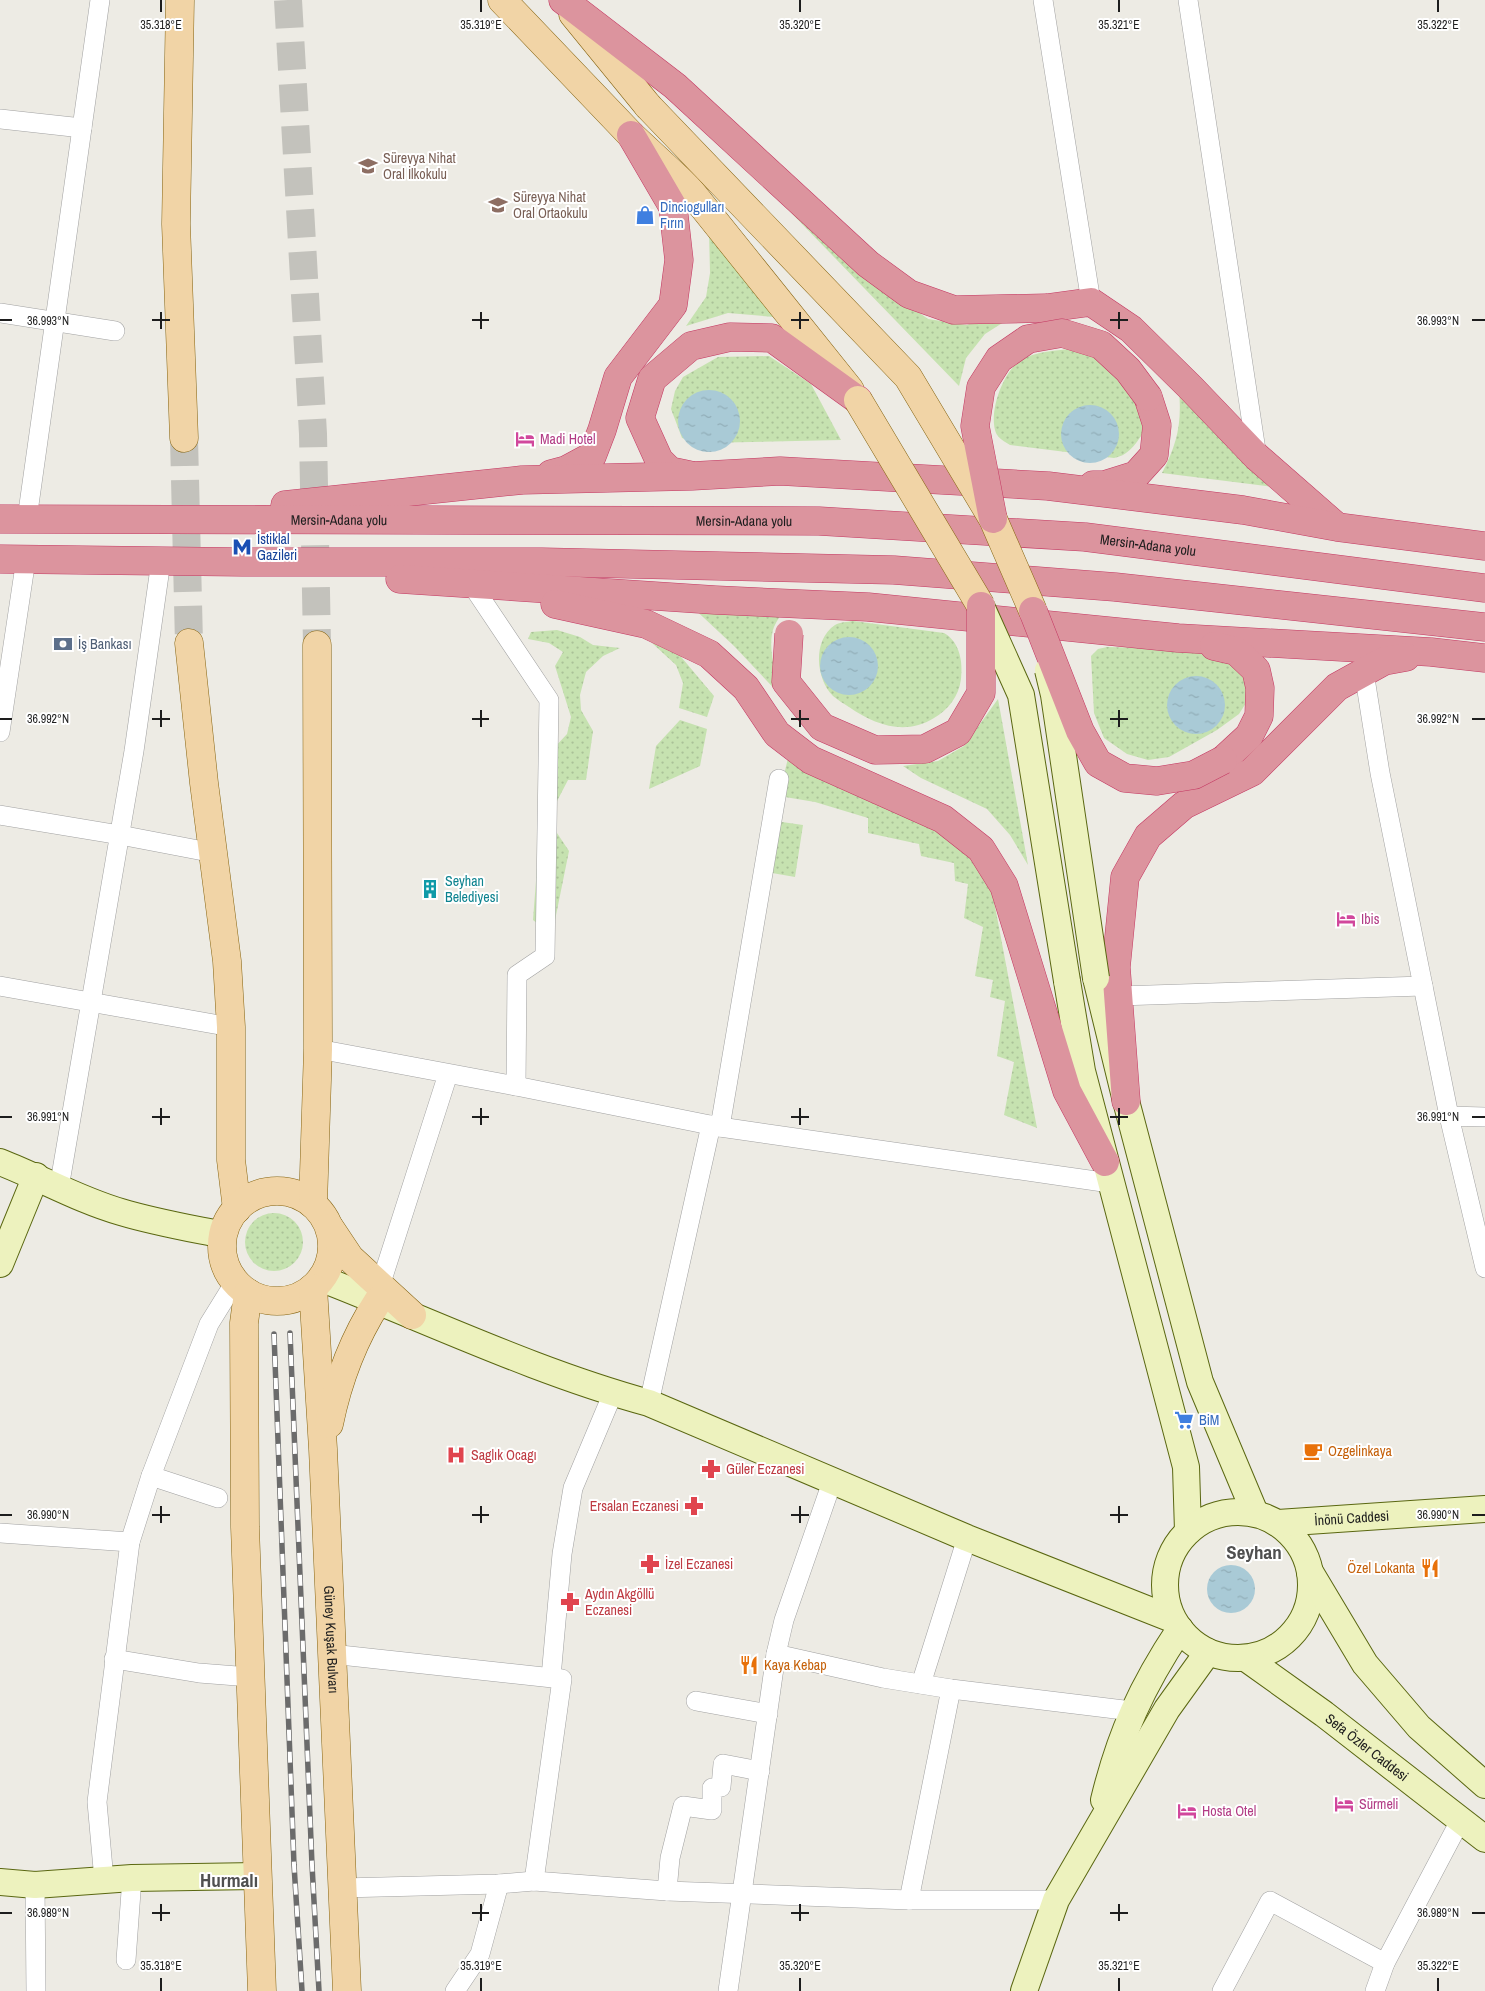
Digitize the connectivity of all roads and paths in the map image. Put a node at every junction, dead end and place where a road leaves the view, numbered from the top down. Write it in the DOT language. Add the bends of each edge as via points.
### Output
graph roads {
  1 [pos="100,0"];
  2 [pos="180,0"];
  3 [pos="502,0"];
  4 [pos="562,0"];
  5 [pos="1043,0"];
  6 [pos="1188,0"];
  7 [pos="0,119"];
  8 [pos="82,128"];
  9 [pos="631,135"];
  10 [pos="1091,302"];
  11 [pos="0,312"];
  12 [pos="55,320"];
  13 [pos="115,331"];
  14 [pos="858,400"];
  15 [pos="184,438"];
  16 [pos="1257,457"];
  17 [pos="692,476"];
  18 [pos="522,480"];
  19 [pos="1048,486"];
  20 [pos="0,519"];
  21 [pos="27,519"];
  22 [pos="145,519"];
  23 [pos="993,519"];
  24 [pos="1337,527"];
  25 [pos="1485,546"];
  26 [pos="13,559"];
  27 [pos="161,560"];
  28 [pos="242,562"];
  29 [pos="406,579"];
  30 [pos="1485,588"];
  31 [pos="476,591"];
  32 [pos="981,606"];
  33 [pos="868,607"];
  34 [pos="1033,611"];
  35 [pos="1485,627"];
  36 [pos="1178,638"];
  37 [pos="189,643"];
  38 [pos="317,644"];
  39 [pos="1431,652"];
  40 [pos="1485,658"];
  41 [pos="1364,672"];
  42 [pos="0,732"];
  43 [pos="779,780"];
  44 [pos="0,815"];
  45 [pos="120,835"];
  46 [pos="214,853"];
  47 [pos="0,986"];
  48 [pos="1423,986"];
  49 [pos="1118,996"];
  50 [pos="90,1000"];
  51 [pos="231,1027"];
  52 [pos="318,1049"];
  53 [pos="448,1074"];
  54 [pos="516,1086"];
  55 [pos="1126,1101"];
  56 [pos="1449,1116"];
  57 [pos="1485,1117"];
  58 [pos="716,1126"];
  59 [pos="0,1162"];
  60 [pos="1108,1172"];
  61 [pos="48,1182"];
  62 [pos="313,1204"];
  63 [pos="237,1208"];
  64 [pos="330,1228"];
  65 [pos="223,1235"];
  66 [pos="0,1264"];
  67 [pos="1485,1268"];
  68 [pos="317,1284"];
  69 [pos="242,1288"];
  70 [pos="379,1294"];
  71 [pos="412,1315"];
  72 [pos="613,1393"];
  73 [pos="649,1403"];
  74 [pos="323,1449"];
  75 [pos="151,1476"];
  76 [pos="832,1482"];
  77 [pos="218,1498"];
  78 [pos="1485,1509"];
  79 [pos="1266,1518"];
  80 [pos="1188,1531"];
  81 [pos="0,1533"];
  82 [pos="966,1538"];
  83 [pos="130,1542"];
  84 [pos="1310,1572"];
  85 [pos="1176,1624"];
  86 [pos="1208,1652"];
  87 [pos="331,1654"];
  88 [pos="776,1654"];
  89 [pos="114,1659"];
  90 [pos="1246,1659"];
  91 [pos="250,1677"];
  92 [pos="551,1678"];
  93 [pos="921,1684"];
  94 [pos="951,1689"];
  95 [pos="696,1701"];
  96 [pos="1132,1711"];
  97 [pos="768,1714"];
  98 [pos="760,1771"];
  99 [pos="1485,1785"];
  100 [pos="1461,1819"];
  101 [pos="1097,1828"];
  102 [pos="1485,1839"];
  103 [pos="258,1876"];
  104 [pos="132,1878"];
  105 [pos="104,1880"];
  106 [pos="534,1881"];
  107 [pos="0,1882"];
  108 [pos="499,1884"];
  109 [pos="35,1885"];
  110 [pos="342,1888"];
  111 [pos="667,1891"];
  112 [pos="744,1894"];
  113 [pos="909,1900"];
  114 [pos="1056,1900"];
  115 [pos="126,1960"];
  116 [pos="1385,1963"];
  117 [pos="36,1991"];
  118 [pos="262,1991"];
  119 [pos="347,1991"];
  120 [pos="455,1991"];
  121 [pos="728,1991"];
  122 [pos="1024,1991"];
  123 [pos="1222,1991"];
  124 [pos="1374,1991"];
  1 -- 8 [label="street"];
  2 -- 15 [label="main road" via="176,224"];
  3 -- 9 [label="main road"];
  4 -- 10 [label="highway" via="675,86 868,264 909,294 954,310 1047,308"];
  4 -- 23 [label="main road, bridge" via="648,106 908,377"];
  5 -- 10 [label="street"];
  6 -- 16 [label="street"];
  7 -- 8 [label="street"];
  8 -- 12 [label="street"];
  9 -- 14 [label="main road" via="688,188"];
  9 -- 18 [label="highway" via="673,207 680,260 673,305 618,377 592,456 566,470"];
  10 -- 16 [label="highway" via="1131,329"];
  11 -- 12 [label="street"];
  12 -- 13 [label="street"];
  12 -- 21 [label="street"];
  14 -- 17 [label="highway" via="772,338 730,337 691,346 652,379 640,418 659,460 670,470"];
  14 -- 32 [label="main road, bridge"];
  16 -- 24 [label="highway"];
  17 -- 18 [label="highway"];
  17 -- 19 [label="highway" via="780,471"];
  18 -- 22 [label="highway"];
  19 -- 23 [label="highway, bridge" via="1104,485 1136,475 1154,455 1157,425 1148,397 1128,370 1101,345 1062,333 1028,339 999,359 981,387 975,426"];
  19 -- 24 [label="highway" via="1243,510"];
  20 -- 21 [label="highway, Mersin-Adana yolu"];
  21 -- 22 [label="highway, Mersin-Adana yolu"];
  22 -- 30 [label="highway, Mersin-Adana yolu" via="819,521 1085,537"];
  23 -- 34 [label="main road, bridge"];
  24 -- 25 [label="highway"];
  26 -- 27 [label="highway"];
  26 -- 42 [label="street"];
  27 -- 28 [label="highway"];
  27 -- 45 [label="street"];
  28 -- 29 [label="highway"];
  28 -- 35 [label="highway" via="542,562 894,570 1115,587"];
  29 -- 31 [label="highway"];
  29 -- 33 [label="highway"];
  31 -- 54 [label="street" via="549,700 545,956 517,975"];
  31 -- 60 [label="highway" via="572,607 646,624 708,654 746,688 777,734 811,760 943,819 981,849 1004,886 1067,1091"];
  32 -- 33 [label="highway, bridge" via="981,693 958,732 925,749 875,750 822,726 786,682 789,634 812,613"];
  32 -- 60 [label="main road, bridge" via="1021,695 1082,1071"];
  33 -- 36 [label="highway"];
  34 -- 36 [label="highway, bridge" via="1080,731 1098,763 1125,778 1158,781 1194,775 1223,760 1249,736 1259,716 1260,688 1256,670 1236,651"];
  34 -- 55 [label="main road, bridge" via="1054,696 1096,978"];
  36 -- 39 [label="highway"];
  37 -- 46 [label="main road"];
  38 -- 52 [label="main road"];
  39 -- 40 [label="highway"];
  39 -- 41 [label="highway" via="1384,661"];
  41 -- 48 [label="street" via="1380,774"];
  41 -- 49 [label="highway" via="1337,687 1252,772 1184,805 1148,836 1125,877 1116,967"];
  43 -- 58 [label="street"];
  44 -- 45 [label="street"];
  45 -- 46 [label="street"];
  45 -- 50 [label="street"];
  46 -- 51 [label="main road"];
  47 -- 50 [label="street"];
  48 -- 49 [label="street"];
  48 -- 56 [label="street"];
  49 -- 55 [label="highway"];
  50 -- 51 [label="street"];
  50 -- 61 [label="street"];
  51 -- 63 [label="main road" via="231,1160"];
  52 -- 53 [label="street"];
  52 -- 62 [label="main road"];
  53 -- 54 [label="street"];
  53 -- 70 [label="street"];
  54 -- 58 [label="street"];
  55 -- 79 [label="main road" via="1200,1382"];
  56 -- 57 [label="street"];
  56 -- 67 [label="street"];
  58 -- 60 [label="street"];
  58 -- 73 [label="street"];
  59 -- 61 [label="main road"];
  60 -- 80 [label="main road" via="1186,1467"];
  61 -- 65 [label="main road" via="121,1212"];
  61 -- 66 [label="main road"];
  62 -- 63 [label="main road" via="299,1195 283,1191 266,1192"];
  62 -- 64 [label="main road"];
  63 -- 65 [label="main road"];
  64 -- 68 [label="main road" via="333,1246 330,1263"];
  64 -- 70 [label="main road"];
  65 -- 69 [label="main road" via="222,1252 226,1268"];
  68 -- 69 [label="main road" via="298,1297 281,1301 264,1300"];
  68 -- 70 [label="main road"];
  68 -- 74 [label="main road, Güney Kuşak Bulvarı"];
  69 -- 75 [label="street" via="210,1324"];
  69 -- 91 [label="main road"];
  70 -- 71 [label="main road"];
  70 -- 74 [label="main road" via="356,1338 332,1406"];
  71 -- 72 [label="main road" via="499,1352"];
  72 -- 73 [label="main road"];
  72 -- 92 [label="street" via="574,1488 562,1554"];
  73 -- 76 [label="main road"];
  74 -- 87 [label="main road, Güney Kuşak Bulvarı"];
  75 -- 77 [label="street"];
  75 -- 83 [label="street"];
  76 -- 82 [label="main road"];
  76 -- 88 [label="street" via="784,1620"];
  78 -- 79 [label="main road, İnönü Caddesi"];
  79 -- 80 [label="main road" via="1232,1512 1208,1518"];
  79 -- 84 [label="main road" via="1296,1539 1308,1560"];
  80 -- 85 [label="main road" via="1173,1550 1165,1573 1165,1597"];
  81 -- 83 [label="street"];
  82 -- 85 [label="main road"];
  82 -- 93 [label="street"];
  83 -- 89 [label="street"];
  84 -- 90 [label="main road" via="1312,1584 1308,1609 1297,1630 1278,1647"];
  84 -- 99 [label="main road" via="1365,1664 1419,1727"];
  85 -- 86 [label="main road" via="1187,1639"];
  85 -- 96 [label="main road"];
  86 -- 90 [label="main road" via="1232,1659"];
  86 -- 101 [label="main road" via="1167,1709"];
  87 -- 92 [label="street"];
  87 -- 110 [label="main road, Güney Kuşak Bulvarı"];
  88 -- 93 [label="street"];
  88 -- 97 [label="street"];
  89 -- 91 [label="street" via="199,1673"];
  89 -- 105 [label="street" via="97,1802"];
  90 -- 100 [label="main road, Sefa Özler Caddesi"];
  91 -- 103 [label="main road"];
  92 -- 106 [label="street" via="562,1679"];
  93 -- 94 [label="street"];
  94 -- 96 [label="street"];
  94 -- 113 [label="street"];
  95 -- 97 [label="street"];
  96 -- 101 [label="main road" via="1112,1767"];
  97 -- 98 [label="street"];
  98 -- 111 [label="street" via="723,1764 721,1787 712,1788 712,1810 683,1806 670,1858"];
  98 -- 112 [label="street"];
  100 -- 102 [label="main road, Sefa Özler Caddesi"];
  100 -- 116 [label="street"];
  101 -- 114 [label="main road"];
  103 -- 104 [label="main road"];
  103 -- 118 [label="main road"];
  104 -- 105 [label="main road"];
  104 -- 115 [label="street"];
  105 -- 109 [label="main road"];
  106 -- 108 [label="street"];
  106 -- 111 [label="street"];
  107 -- 109 [label="main road"];
  108 -- 110 [label="street"];
  108 -- 120 [label="street" via="480,1954"];
  109 -- 117 [label="street"];
  110 -- 119 [label="main road, Güney Kuşak Bulvarı"];
  111 -- 112 [label="street"];
  112 -- 113 [label="street"];
  112 -- 121 [label="street"];
  113 -- 114 [label="street"];
  114 -- 122 [label="main road"];
  116 -- 123 [label="street" via="1270,1901"];
  116 -- 124 [label="street"];
}
